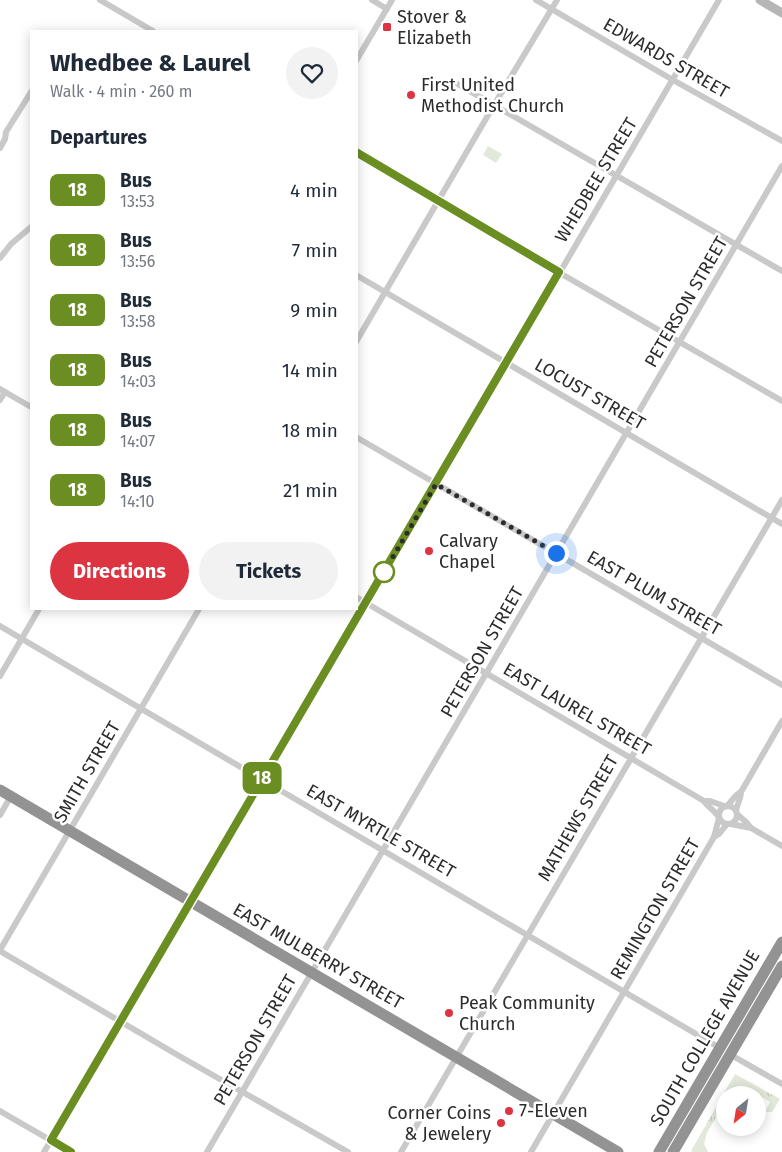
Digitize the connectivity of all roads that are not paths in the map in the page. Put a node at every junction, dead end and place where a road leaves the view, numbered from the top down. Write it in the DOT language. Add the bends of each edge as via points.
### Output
graph roads {
  1 [pos="100,0"];
  2 [pos="372,0"];
  3 [pos="392,0"];
  4 [pos="536,0"];
  5 [pos="557,0"];
  6 [pos="719,0"];
  7 [pos="760,0"];
  8 [pos="387,8"];
  9 [pos="552,9"];
  10 [pos="782,12"];
  11 [pos="151,30"];
  12 [pos="358,58"];
  13 [pos="672,80"];
  14 [pos="454,82"];
  15 [pos="30,93"];
  16 [pos="494,105"];
  17 [pos="3,132"];
  18 [pos="782,141"];
  19 [pos="0,148"];
  20 [pos="358,153"];
  21 [pos="782,166"];
  22 [pos="616,176"];
  23 [pos="439,202"];
  24 [pos="30,228"];
  25 [pos="736,245"];
  26 [pos="0,258"];
  27 [pos="782,271"];
  28 [pos="559,272"];
  29 [pos="358,275"];
  30 [pos="386,292"];
  31 [pos="358,339"];
  32 [pos="680,341"];
  33 [pos="506,362"];
  34 [pos="2,390"];
  35 [pos="0,400"];
  36 [pos="782,401"];
  37 [pos="30,406"];
  38 [pos="626,433"];
  39 [pos="358,438"];
  40 [pos="436,484"];
  41 [pos="782,500"];
  42 [pos="772,518"];
  43 [pos="782,524"];
  44 [pos="556,553"];
  45 [pos="358,598"];
  46 [pos="366,602"];
  47 [pos="38,610"];
  48 [pos="198,610"];
  49 [pos="0,626"];
  50 [pos="701,638"];
  51 [pos="21,639"];
  52 [pos="486,673"];
  53 [pos="0,676"];
  54 [pos="782,685"];
  55 [pos="141,709"];
  56 [pos="782,721"];
  57 [pos="631,758"];
  58 [pos="261,779"];
  59 [pos="0,790"];
  60 [pos="741,792"];
  61 [pos="11,796"];
  62 [pos="704,801"];
  63 [pos="725,806"];
  64 [pos="736,813"];
  65 [pos="0,815"];
  66 [pos="719,817"];
  67 [pos="729,824"];
  68 [pos="751,828"];
  69 [pos="70,831"];
  70 [pos="714,837"];
  71 [pos="782,846"];
  72 [pos="383,850"];
  73 [pos="190,901"];
  74 [pos="528,935"];
  75 [pos="782,942"];
  76 [pos="0,951"];
  77 [pos="782,966"];
  78 [pos="312,972"];
  79 [pos="624,991"];
  80 [pos="751,996"];
  81 [pos="121,1022"];
  82 [pos="720,1048"];
  83 [pos="731,1054"];
  84 [pos="456,1057"];
  85 [pos="782,1084"];
  86 [pos="243,1092"];
  87 [pos="703,1100"];
  88 [pos="0,1111"];
  89 [pos="553,1114"];
  90 [pos="51,1140"];
  91 [pos="44,1152"];
  92 [pos="70,1152"];
  93 [pos="207,1152"];
  94 [pos="348,1152"];
  95 [pos="401,1152"];
  96 [pos="531,1152"];
  97 [pos="618,1152"];
  98 [pos="659,1152"];
  99 [pos="673,1152"];
  1 -- 11 [label="street"];
  2 -- 8 [label="street"];
  3 -- 8 [label="street"];
  4 -- 9 [label="street, EDWARDS STREET"];
  5 -- 9 [label="street"];
  6 -- 13 [label="street, WHEDBEE STREET"];
  7 -- 10 [label="street"];
  8 -- 12 [label="street"];
  9 -- 13 [label="street, EDWARDS STREET"];
  9 -- 16 [label="street"];
  13 -- 18 [label="street, EDWARDS STREET"];
  13 -- 22 [label="street, WHEDBEE STREET"];
  14 -- 16 [label="street"];
  15 -- 17 [label="street"];
  16 -- 22 [label="street"];
  16 -- 23 [label="street"];
  17 -- 19 [label="street" via="5,139"];
  20 -- 23 [label="street"];
  21 -- 25 [label="street, PETERSON STREET"];
  22 -- 25 [label="street"];
  22 -- 28 [label="street, WHEDBEE STREET"];
  23 -- 28 [label="street"];
  23 -- 30 [label="street"];
  24 -- 26 [label="street"];
  25 -- 27 [label="street"];
  25 -- 32 [label="street, PETERSON STREET"];
  28 -- 32 [label="street"];
  28 -- 33 [label="street, WHEDBEE STREET"];
  29 -- 30 [label="street, LOCUST STREET"];
  30 -- 31 [label="street"];
  30 -- 33 [label="street, LOCUST STREET"];
  32 -- 36 [label="street"];
  32 -- 38 [label="street, PETERSON STREET"];
  33 -- 38 [label="street, LOCUST STREET"];
  33 -- 40 [label="street, WHEDBEE STREET"];
  34 -- 35 [label="street"];
  34 -- 37 [label="street"];
  38 -- 42 [label="street, LOCUST STREET"];
  38 -- 44 [label="street, PETERSON STREET"];
  39 -- 40 [label="street, EAST PLUM STREET"];
  40 -- 44 [label="street, EAST PLUM STREET"];
  40 -- 46 [label="street, WHEDBEE STREET"];
  41 -- 42 [label="street, MATHEWS STREET"];
  42 -- 43 [label="street, LOCUST STREET"];
  42 -- 50 [label="street, MATHEWS STREET"];
  44 -- 50 [label="street, EAST PLUM STREET"];
  44 -- 52 [label="street, PETERSON STREET"];
  45 -- 46 [label="street, EAST LAUREL STREET"];
  46 -- 52 [label="street, EAST LAUREL STREET"];
  46 -- 58 [label="street, WHEDBEE STREET"];
  47 -- 51 [label="street"];
  48 -- 55 [label="street, SMITH STREET"];
  49 -- 51 [label="street, EAST MYRTLE STREET"];
  50 -- 54 [label="street, EAST PLUM STREET"];
  50 -- 57 [label="street, MATHEWS STREET"];
  51 -- 53 [label="street"];
  51 -- 55 [label="street, EAST MYRTLE STREET"];
  52 -- 57 [label="street, EAST LAUREL STREET"];
  52 -- 72 [label="street, PETERSON STREET"];
  55 -- 58 [label="street, EAST MYRTLE STREET"];
  55 -- 69 [label="street, SMITH STREET"];
  56 -- 60 [label="street"];
  57 -- 62 [label="street, EAST LAUREL STREET"];
  57 -- 74 [label="street, MATHEWS STREET"];
  58 -- 72 [label="street, EAST MYRTLE STREET"];
  58 -- 73 [label="street, WHEDBEE STREET"];
  59 -- 61 [label="highway, EAST MULBERRY STREET"];
  60 -- 63 [label="street"];
  60 -- 64 [label="street"];
  61 -- 65 [label="street"];
  61 -- 69 [label="highway, EAST MULBERRY STREET"];
  62 -- 63 [label="street, EAST LAUREL STREET"];
  62 -- 66 [label="street, EAST LAUREL STREET"];
  63 -- 64 [label="street" via="732,807"];
  63 -- 66 [label="street"];
  64 -- 67 [label="street" via="736,820"];
  64 -- 68 [label="street"];
  66 -- 67 [label="street" via="723,823"];
  66 -- 70 [label="street, REMINGTON STREET"];
  67 -- 68 [label="street"];
  67 -- 70 [label="street, REMINGTON STREET"];
  68 -- 71 [label="street"];
  69 -- 73 [label="highway, EAST MULBERRY STREET"];
  69 -- 76 [label="street, SMITH STREET"];
  70 -- 79 [label="street, REMINGTON STREET"];
  72 -- 74 [label="street, EAST MYRTLE STREET"];
  72 -- 78 [label="street, PETERSON STREET"];
  73 -- 78 [label="highway, EAST MULBERRY STREET"];
  73 -- 81 [label="street, WHEDBEE STREET"];
  74 -- 79 [label="street, EAST MYRTLE STREET"];
  74 -- 84 [label="street, MATHEWS STREET"];
  75 -- 80 [label="highway, SOUTH COLLEGE AVENUE"];
  76 -- 81 [label="street"];
  77 -- 83 [label="highway, SOUTH COLLEGE AVENUE"];
  78 -- 84 [label="highway, EAST MULBERRY STREET"];
  78 -- 86 [label="street, PETERSON STREET"];
  79 -- 82 [label="street, EAST MYRTLE STREET"];
  79 -- 89 [label="street, REMINGTON STREET"];
  80 -- 82 [label="highway, SOUTH COLLEGE AVENUE"];
  80 -- 83 [label="highway" via="749,1008 732,1038"];
  81 -- 86 [label="street"];
  81 -- 90 [label="street, WHEDBEE STREET"];
  82 -- 87 [label="highway" via="719,1064"];
  82 -- 98 [label="highway, SOUTH COLLEGE AVENUE"];
  83 -- 85 [label="street"];
  83 -- 87 [label="highway, SOUTH COLLEGE AVENUE"];
  84 -- 89 [label="highway, EAST MULBERRY STREET"];
  84 -- 95 [label="street, MATHEWS STREET"];
  86 -- 93 [label="street, PETERSON STREET"];
  86 -- 94 [label="street"];
  87 -- 99 [label="highway, SOUTH COLLEGE AVENUE"];
  88 -- 90 [label="street"];
  89 -- 96 [label="street, REMINGTON STREET"];
  89 -- 97 [label="highway, EAST MULBERRY STREET"];
  90 -- 91 [label="street, WHEDBEE STREET"];
  90 -- 92 [label="street"];
}
